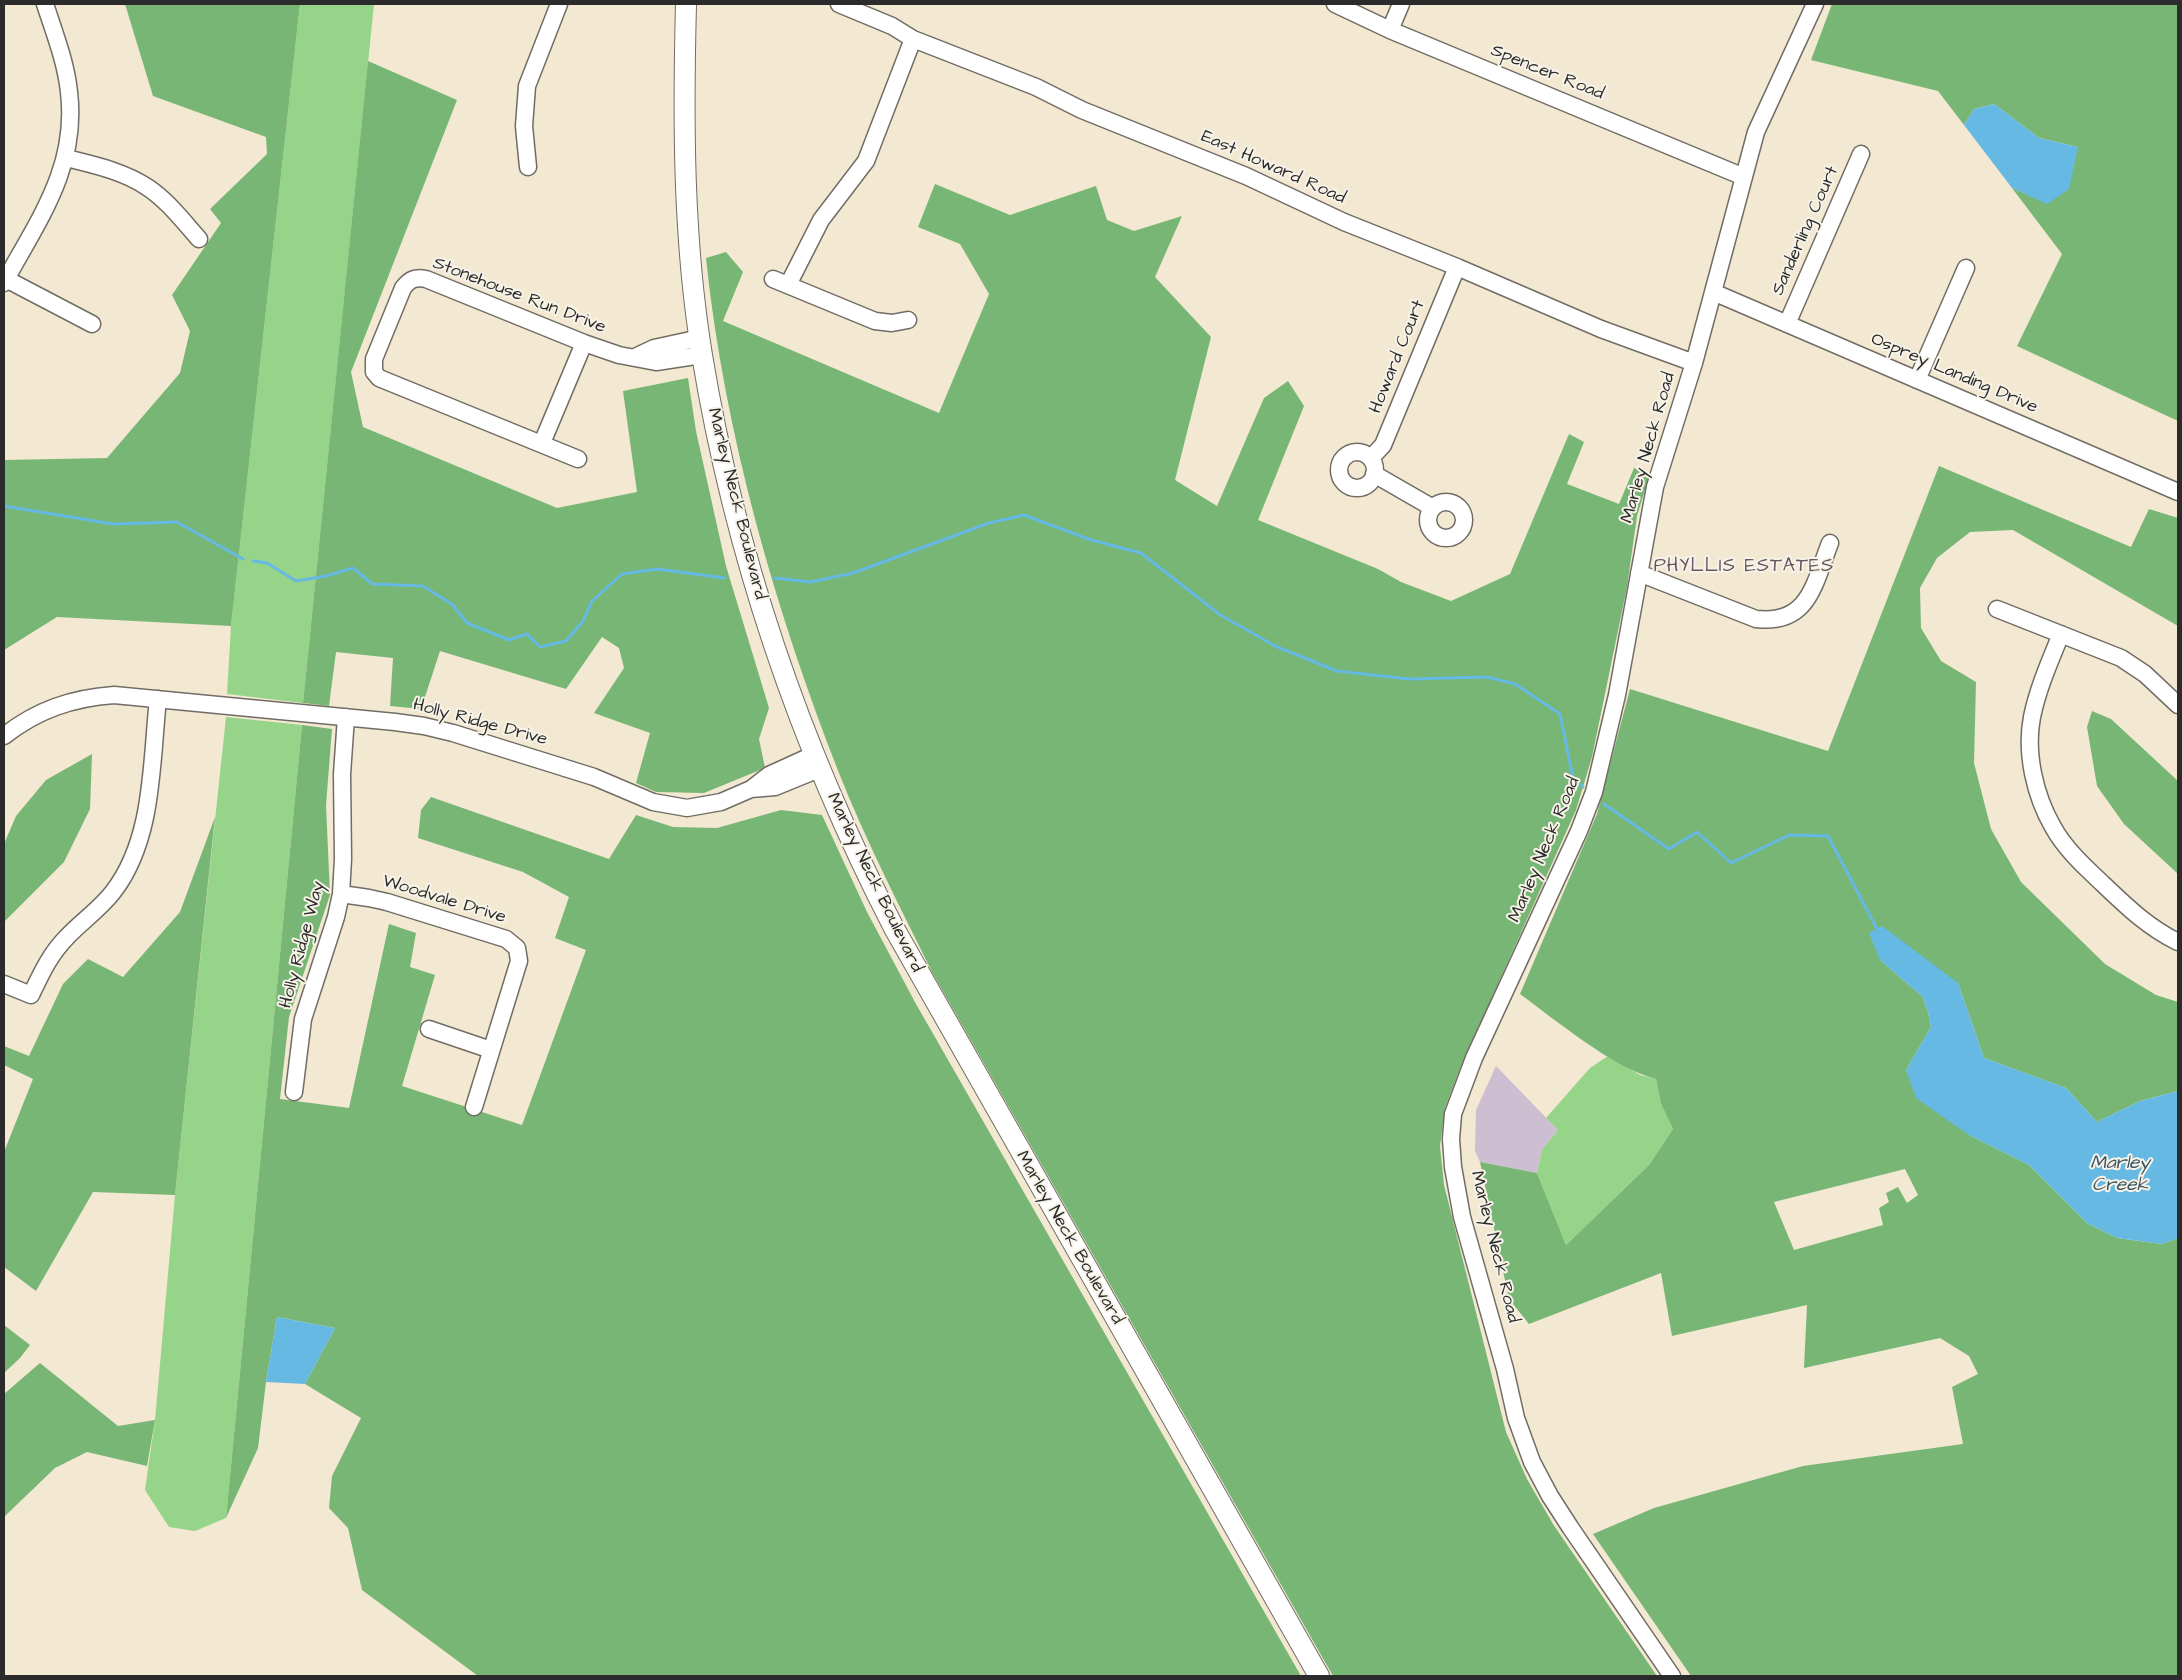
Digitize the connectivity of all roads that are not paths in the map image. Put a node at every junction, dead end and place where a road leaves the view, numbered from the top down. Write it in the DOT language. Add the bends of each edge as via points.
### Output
graph roads {
  1 [pos="45,4"];
  2 [pos="559,4"];
  3 [pos="686,4"];
  4 [pos="838,4"];
  5 [pos="1335,4"];
  6 [pos="1401,4"];
  7 [pos="1815,4"];
  8 [pos="1390,30"];
  9 [pos="913,39"];
  10 [pos="1861,154"];
  11 [pos="66,158"];
  12 [pos="528,167"];
  13 [pos="1744,177"];
  14 [pos="199,239"];
  15 [pos="1457,267"];
  16 [pos="1966,268"];
  17 [pos="5,281"];
  18 [pos="1713,292"];
  19 [pos="908,320"];
  20 [pos="92,324"];
  21 [pos="1787,324"];
  22 [pos="584,343"];
  23 [pos="701,346"];
  24 [pos="1694,363"];
  25 [pos="1917,380"];
  26 [pos="542,443"];
  27 [pos="1371,458"];
  28 [pos="578,459"];
  29 [pos="1374,474"];
  30 [pos="2178,492"];
  31 [pos="1433,508"];
  32 [pos="1830,544"];
  33 [pos="1639,573"];
  34 [pos="1998,609"];
  35 [pos="2061,634"];
  36 [pos="158,698"];
  37 [pos="2178,705"];
  38 [pos="346,717"];
  39 [pos="4,736"];
  40 [pos="816,762"];
  41 [pos="341,894"];
  42 [pos="2178,942"];
  43 [pos="4,984"];
  44 [pos="429,1029"];
  45 [pos="491,1050"];
  46 [pos="294,1092"];
  47 [pos="474,1107"];
  48 [pos="1319,1676"];
  49 [pos="1672,1676"];
  1 -- 11 [label="street" via="69,92 70,132"];
  2 -- 12 [label="street" via="527,86 524,126"];
  3 -- 23 [label="main road, Marley Neck Boulevard" via="686,163 690,246"];
  4 -- 9 [label="street, East Howard Road" via="892,26"];
  5 -- 8 [label="street, Spencer Road"];
  6 -- 8 [label="street"];
  7 -- 13 [label="street, Marley Neck Road" via="1756,132"];
  8 -- 13 [label="street, Spencer Road"];
  9 -- 15 [label="street, East Howard Road" via="1036,87 1082,110"];
  9 -- 19 [label="street" via="866,161 821,220 781,282 876,320 892,323"];
  10 -- 21 [label="street, Sanderling Court"];
  11 -- 14 [label="street" via="112,170 146,186 178,214"];
  11 -- 17 [label="street" via="55,188"];
  13 -- 18 [label="street, Marley Neck Road"];
  15 -- 24 [label="street, East Howard Road" via="1601,330"];
  15 -- 27 [label="street, Howard Court" via="1383,445"];
  16 -- 25 [label="street"];
  17 -- 20 [label="street"];
  18 -- 21 [label="street, Osprey Landing Drive"];
  18 -- 24 [label="street, Marley Neck Road"];
  21 -- 25 [label="street, Osprey Landing Drive"];
  22 -- 23 [label="street, Stonehouse Run Drive" via="619,355 656,362"];
  22 -- 26 [label="street"];
  22 -- 26 [label="street, Stonehouse Run Drive" via="426,279 413,279 403,288 374,359 374,372 379,378"];
  23 -- 40 [label="main road, Marley Neck Boulevard" via="729,492 763,616"];
  24 -- 33 [label="street, Marley Neck Road" via="1655,487"];
  25 -- 30 [label="street, Osprey Landing Drive"];
  26 -- 28 [label="street, Stonehouse Run Drive"];
  27 -- 29 [label="street"];
  27 -- 29 [label="street" via="1355,452 1341,461 1339,470 1341,478 1354,488 1363,487"];
  29 -- 31 [label="street"];
  32 -- 33 [label="street" via="1800,609 1786,617 1770,620 1756,618"];
  33 -- 49 [label="street, Marley Neck Road" via="1594,792 1474,1058 1453,1114 1451,1139 1462,1217 1524,1442 1550,1496"];
  34 -- 35 [label="street"];
  35 -- 37 [label="street" via="2121,658 2145,674"];
  35 -- 42 [label="street" via="2032,718 2030,746 2041,801 2053,828 2089,871 2139,918"];
  36 -- 38 [label="street, Holly Ridge Drive"];
  36 -- 39 [label="street, Holly Ridge Drive" via="90,697 65,702 21,722"];
  36 -- 43 [label="street" via="146,811 141,839 130,866 113,892 54,952 31,995"];
  38 -- 40 [label="street, Holly Ridge Drive" via="453,733 594,777 653,802 687,808 721,802 751,789 769,775"];
  38 -- 41 [label="street, Holly Ridge Way"];
  40 -- 48 [label="main road, Marley Neck Boulevard" via="866,875 921,978"];
  41 -- 45 [label="street, Woodvale Drive" via="387,902 512,942 519,954 518,961"];
  41 -- 46 [label="street, Holly Ridge Way" via="303,1019"];
  44 -- 45 [label="street"];
  45 -- 47 [label="street, Woodvale Drive"];
}
